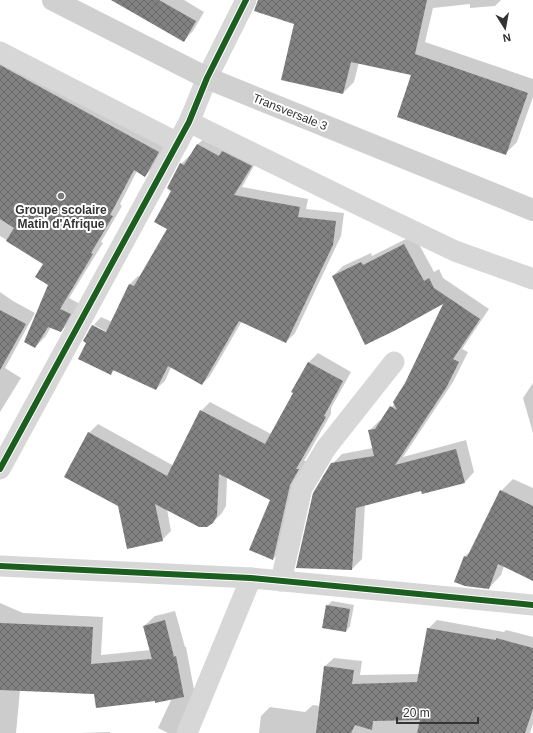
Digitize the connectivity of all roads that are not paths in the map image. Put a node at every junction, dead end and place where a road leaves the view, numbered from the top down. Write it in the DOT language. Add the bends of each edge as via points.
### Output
graph roads {
  1 [pos="53,0"];
  2 [pos="246,0"];
  3 [pos="0,52"];
  4 [pos="207,78"];
  5 [pos="189,122"];
  6 [pos="178,143"];
  7 [pos="533,210"];
  8 [pos="533,279"];
  9 [pos="394,362"];
  10 [pos="0,469"];
  11 [pos="0,566"];
  12 [pos="250,578"];
  13 [pos="281,581"];
  14 [pos="533,605"];
  15 [pos="187,733"];
  1 -- 4 [label="main road, Transversale 3"];
  2 -- 4 [label="street"];
  3 -- 6 [label="street"];
  4 -- 5 [label="street"];
  4 -- 7 [label="main road, Transversale 3"];
  5 -- 6 [label="street"];
  5 -- 8 [label="street" via="455,251"];
  6 -- 10 [label="street"];
  9 -- 13 [label="street" via="326,448 302,488"];
  11 -- 12 [label="street"];
  12 -- 13 [label="street"];
  12 -- 15 [label="street"];
  13 -- 14 [label="street"];
}
